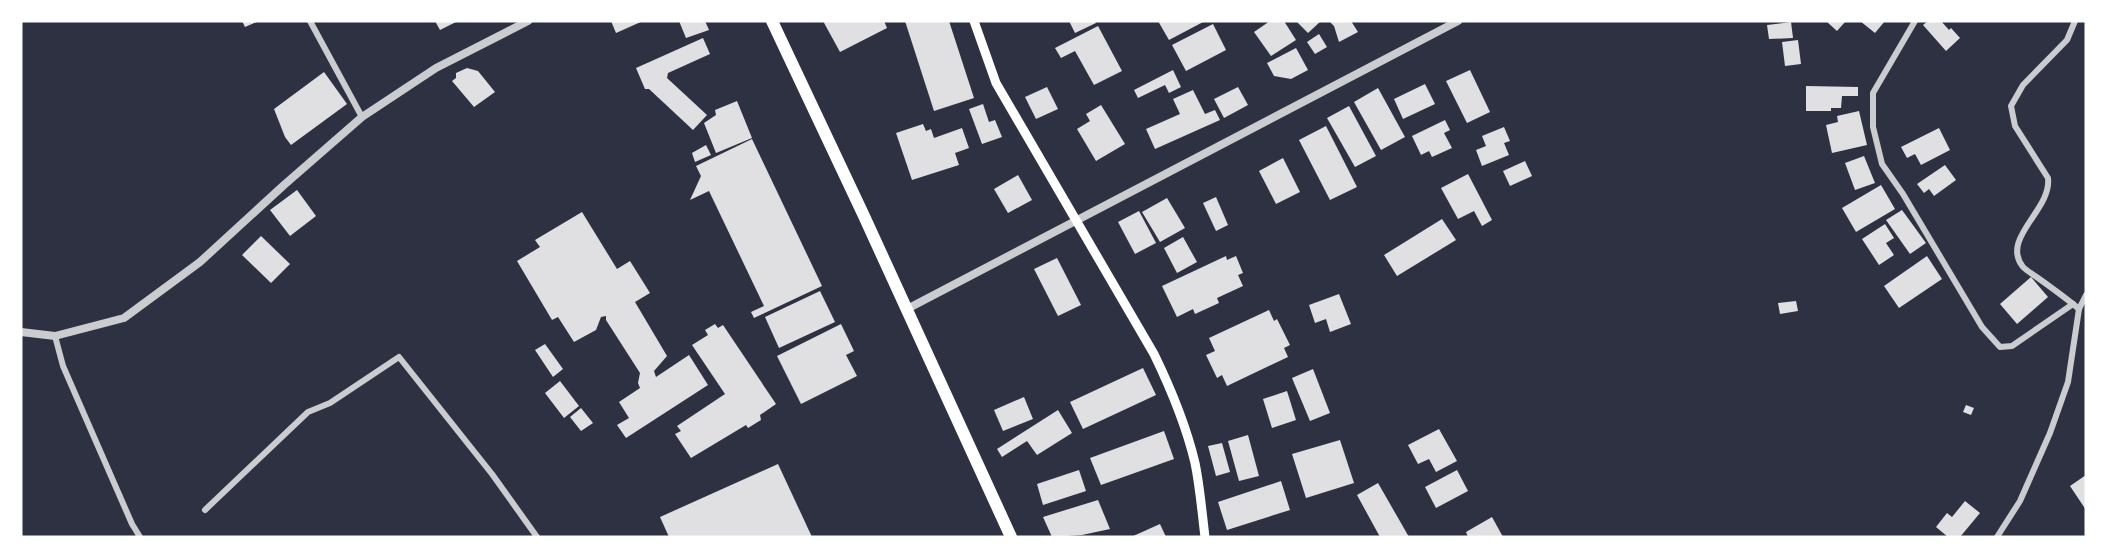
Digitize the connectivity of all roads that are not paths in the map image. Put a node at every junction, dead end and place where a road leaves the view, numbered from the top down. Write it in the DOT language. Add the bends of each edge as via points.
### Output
graph roads {
  1 [pos="310,21"];
  2 [pos="528,21"];
  3 [pos="771,21"];
  4 [pos="974,21"];
  5 [pos="1458,21"];
  6 [pos="1915,21"];
  7 [pos="2075,21"];
  8 [pos="362,117"];
  9 [pos="1077,219"];
  10 [pos="2086,295"];
  11 [pos="2073,304"];
  12 [pos="907,309"];
  13 [pos="2079,309"];
  14 [pos="21,332"];
  15 [pos="56,336"];
  16 [pos="205,510"];
  17 [pos="140,537"];
  18 [pos="537,537"];
  19 [pos="1011,537"];
  20 [pos="1205,537"];
  21 [pos="1997,537"];
  1 -- 8 [label="street"];
  2 -- 8 [label="street" via="436,68"];
  3 -- 12 [label="highway"];
  4 -- 9 [label="main road" via="996,83"];
  5 -- 9 [label="street"];
  6 -- 11 [label="street" via="1873,93 1873,127 1882,164 1982,327 2000,347 2012,346"];
  7 -- 11 [label="street" via="2067,40 2023,86 2011,106 2016,126 2048,178 2049,188 2020,236 2018,254 2024,267"];
  8 -- 15 [label="street" via="200,262 123,318"];
  9 -- 12 [label="street"];
  9 -- 20 [label="main road" via="1171,391 1196,464"];
  10 -- 13 [label="street"];
  11 -- 13 [label="street"];
  12 -- 19 [label="highway"];
  13 -- 21 [label="street" via="2068,382 2050,433 2020,501"];
  14 -- 15 [label="street"];
  15 -- 17 [label="street" via="63,366"];
  16 -- 18 [label="street" via="308,412 330,403 399,357"];
}
